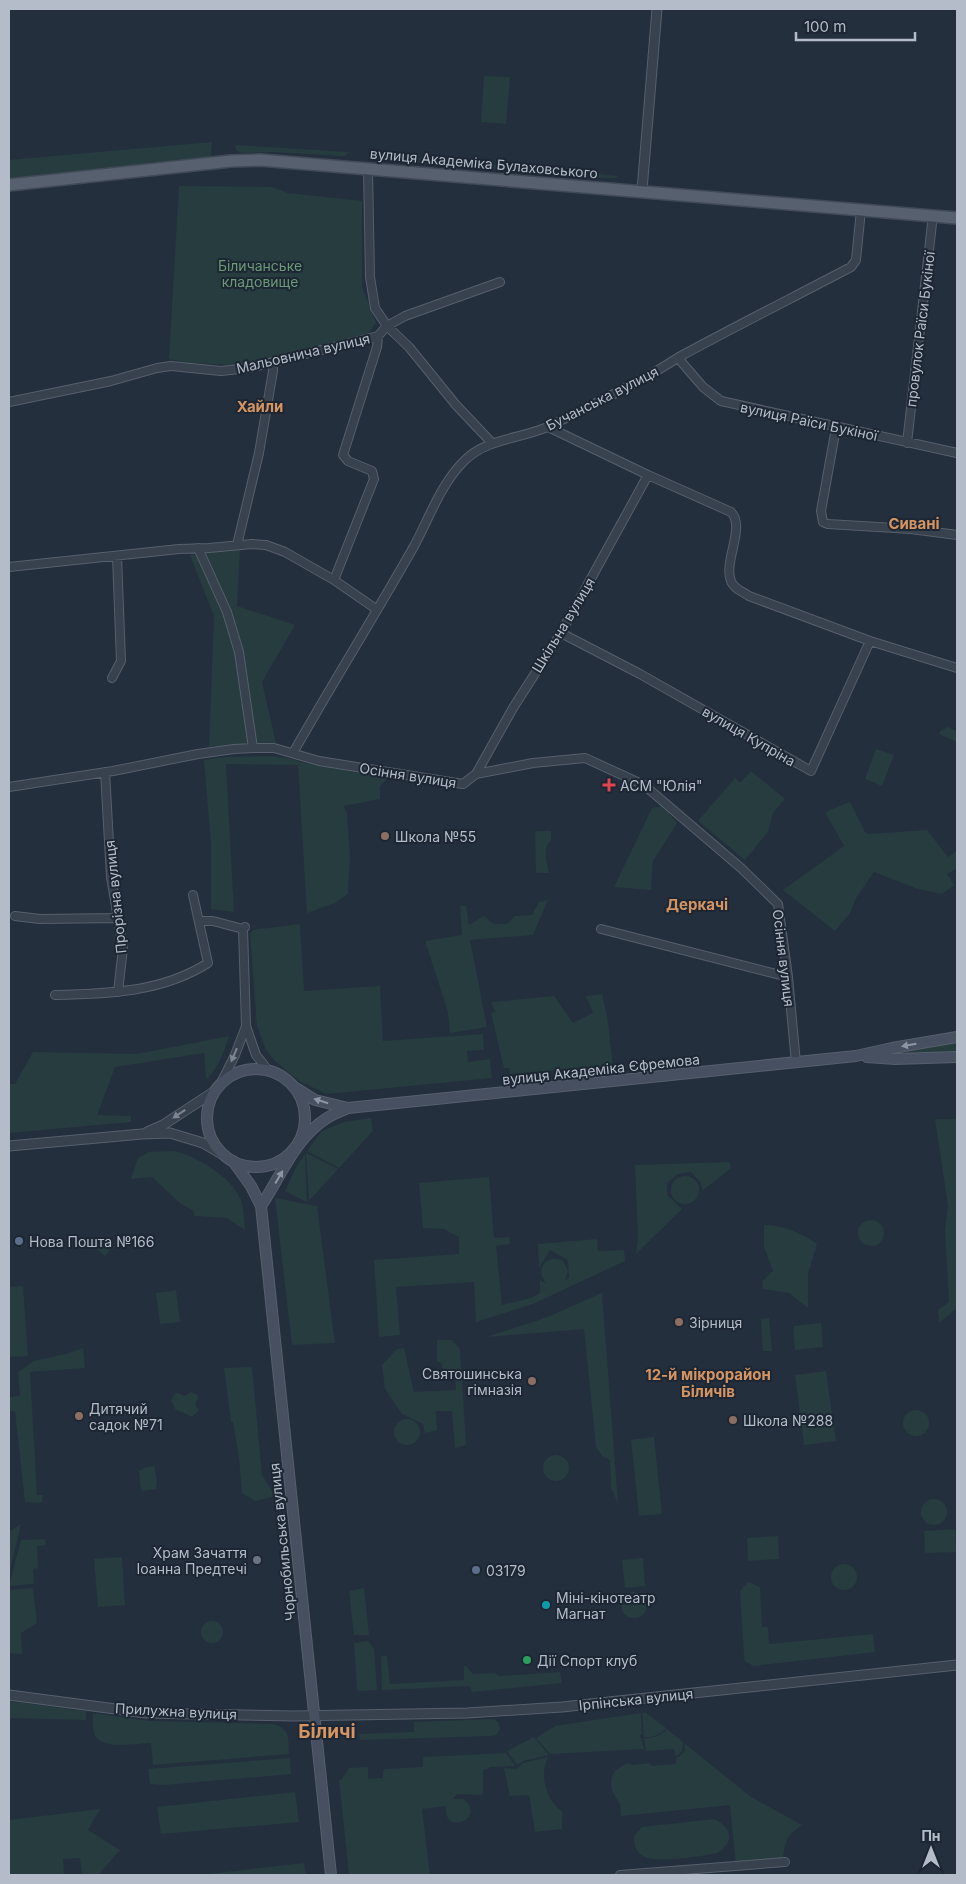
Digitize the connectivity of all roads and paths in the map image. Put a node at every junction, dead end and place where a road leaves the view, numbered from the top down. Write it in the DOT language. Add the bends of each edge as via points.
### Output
graph roads {
  1 [pos="657,9"];
  2 [pos="368,168"];
  3 [pos="9,185"];
  4 [pos="642,190"];
  5 [pos="861,210"];
  6 [pos="933,216"];
  7 [pos="957,218"];
  8 [pos="500,282"];
  9 [pos="387,326"];
  10 [pos="378,336"];
  11 [pos="678,358"];
  12 [pos="273,363"];
  13 [pos="9,402"];
  14 [pos="548,427"];
  15 [pos="836,428"];
  16 [pos="907,442"];
  17 [pos="492,443"];
  18 [pos="957,453"];
  19 [pos="648,475"];
  20 [pos="957,535"];
  21 [pos="237,545"];
  22 [pos="198,548"];
  23 [pos="118,556"];
  24 [pos="9,567"];
  25 [pos="334,580"];
  26 [pos="376,609"];
  27 [pos="561,633"];
  28 [pos="870,641"];
  29 [pos="957,668"];
  30 [pos="112,678"];
  31 [pos="252,748"];
  32 [pos="294,753"];
  33 [pos="105,772"];
  34 [pos="476,774"];
  35 [pos="9,787"];
  36 [pos="194,895"];
  37 [pos="15,916"];
  38 [pos="118,918"];
  39 [pos="200,921"];
  40 [pos="601,929"];
  41 [pos="788,977"];
  42 [pos="118,992"];
  43 [pos="55,995"];
  44 [pos="246,1026"];
  45 [pos="957,1037"];
  46 [pos="856,1056"];
  47 [pos="957,1057"];
  48 [pos="796,1063"];
  49 [pos="268,1070"];
  50 [pos="218,1087"];
  51 [pos="296,1088"];
  52 [pos="348,1108"];
  53 [pos="142,1134"];
  54 [pos="9,1146"];
  55 [pos="296,1147"];
  56 [pos="222,1154"];
  57 [pos="233,1161"];
  58 [pos="262,1206"];
  59 [pos="957,1665"];
  60 [pos="9,1695"];
  61 [pos="314,1715"];
  62 [pos="784,1862"];
  63 [pos="331,1875"];
  64 [pos="620,1875"];
  1 -- 4 [label="street"];
  2 -- 3 [label="main road, вулиця Академіка Булаховського" via="260,160"];
  2 -- 4 [label="main road, вулиця Академіка Булаховського"];
  2 -- 9 [label="street" via="371,291 375,308"];
  4 -- 5 [label="main road, вулиця Академіка Булаховського"];
  5 -- 6 [label="main road, вулиця Академіка Булаховського"];
  5 -- 11 [label="street, Бучанська вулиця" via="856,260 851,267"];
  6 -- 7 [label="main road, вулиця Академіка Булаховського"];
  6 -- 16 [label="street, провулок Раїси Букіної"];
  8 -- 9 [label="street" via="405,316"];
  9 -- 10 [label="street, Мальовнича вулиця"];
  9 -- 17 [label="street"];
  10 -- 12 [label="street, Мальовнича вулиця"];
  10 -- 25 [label="street" via="343,455 348,461 372,471 374,479"];
  11 -- 14 [label="street, Бучанська вулиця"];
  11 -- 15 [label="street, вулиця Раїси Букіної" via="702,387 721,401"];
  12 -- 13 [label="street, Мальовнича вулиця" via="228,371 171,366 157,368"];
  12 -- 21 [label="street" via="258,453"];
  14 -- 17 [label="street, Бучанська вулиця"];
  14 -- 19 [label="street"];
  15 -- 16 [label="street, вулиця Раїси Букіної"];
  15 -- 20 [label="street" via="820,511 823,522"];
  16 -- 18 [label="street, вулиця Раїси Букіної"];
  17 -- 26 [label="street, Бучанська вулиця" via="474,452 453,474"];
  19 -- 27 [label="street, Шкільна вулиця"];
  19 -- 28 [label="street" via="735,516 729,567 735,587 749,596"];
  21 -- 22 [label="street"];
  21 -- 25 [label="street" via="272,547"];
  22 -- 23 [label="street"];
  22 -- 31 [label="street" via="227,612 239,652"];
  23 -- 24 [label="street"];
  23 -- 30 [label="street" via="121,661"];
  25 -- 26 [label="street"];
  26 -- 32 [label="street, Бучанська вулиця"];
  27 -- 28 [label="street, вулиця Купріна" via="812,772"];
  27 -- 34 [label="street, Шкільна вулиця"];
  28 -- 29 [label="street"];
  31 -- 32 [label="street, Осіння вулиця" via="274,748"];
  31 -- 33 [label="street, Осіння вулиця" via="198,754"];
  32 -- 34 [label="street, Осіння вулиця" via="319,761 463,784"];
  33 -- 35 [label="street, Осіння вулиця"];
  33 -- 38 [label="street, Прорізна вулиця" via="111,877"];
  34 -- 41 [label="street, Осіння вулиця" via="533,763 585,758 644,785 778,904"];
  36 -- 39 [label="street"];
  37 -- 38 [label="street" via="40,919"];
  38 -- 42 [label="street, Прорізна вулиця" via="122,948"];
  39 -- 42 [label="street" via="208,963 154,987"];
  39 -- 44 [label="street" via="244,928"];
  40 -- 41 [label="street"];
  41 -- 48 [label="street, Осіння вулиця"];
  42 -- 43 [label="street"];
  44 -- 49 [label="street" via="256,1055"];
  44 -- 50 [label="street, one-way"];
  45 -- 46 [label="main road, вулиця Академіка Єфремова, one-way"];
  46 -- 47 [label="main road, вулиця Академіка Єфремова" via="895,1059"];
  46 -- 48 [label="main road, вулиця Академіка Єфремова"];
  48 -- 52 [label="main road, вулиця Академіка Єфремова"];
  49 -- 50 [label="main road" via="241,1071"];
  49 -- 51 [label="main road" via="283,1076"];
  50 -- 53 [label="street, one-way" via="162,1125"];
  50 -- 56 [label="main road" via="209,1104 207,1120 210,1134"];
  52 -- 51 [label="main road, вулиця Академіка Єфремова, one-way" via="315,1100"];
  51 -- 55 [label="main road" via="306,1118"];
  52 -- 55 [label="main road, вулиця Академіка Єфремова" via="327,1117"];
  53 -- 54 [label="street"];
  53 -- 56 [label="street" via="170,1133 203,1143"];
  55 -- 57 [label="main road" via="274,1164 246,1166"];
  58 -- 55 [label="main road, one-way"];
  56 -- 57 [label="main road"];
  57 -- 58 [label="main road, Чорнобильська вулиця"];
  58 -- 61 [label="main road, Чорнобильська вулиця"];
  59 -- 61 [label="street, Ірпінська вулиця" via="529,1710"];
  60 -- 61 [label="street, Прилужна вулиця" via="146,1713"];
  61 -- 63 [label="main road, Чорнобильська вулиця"];
  62 -- 64 [label="street"];
}
